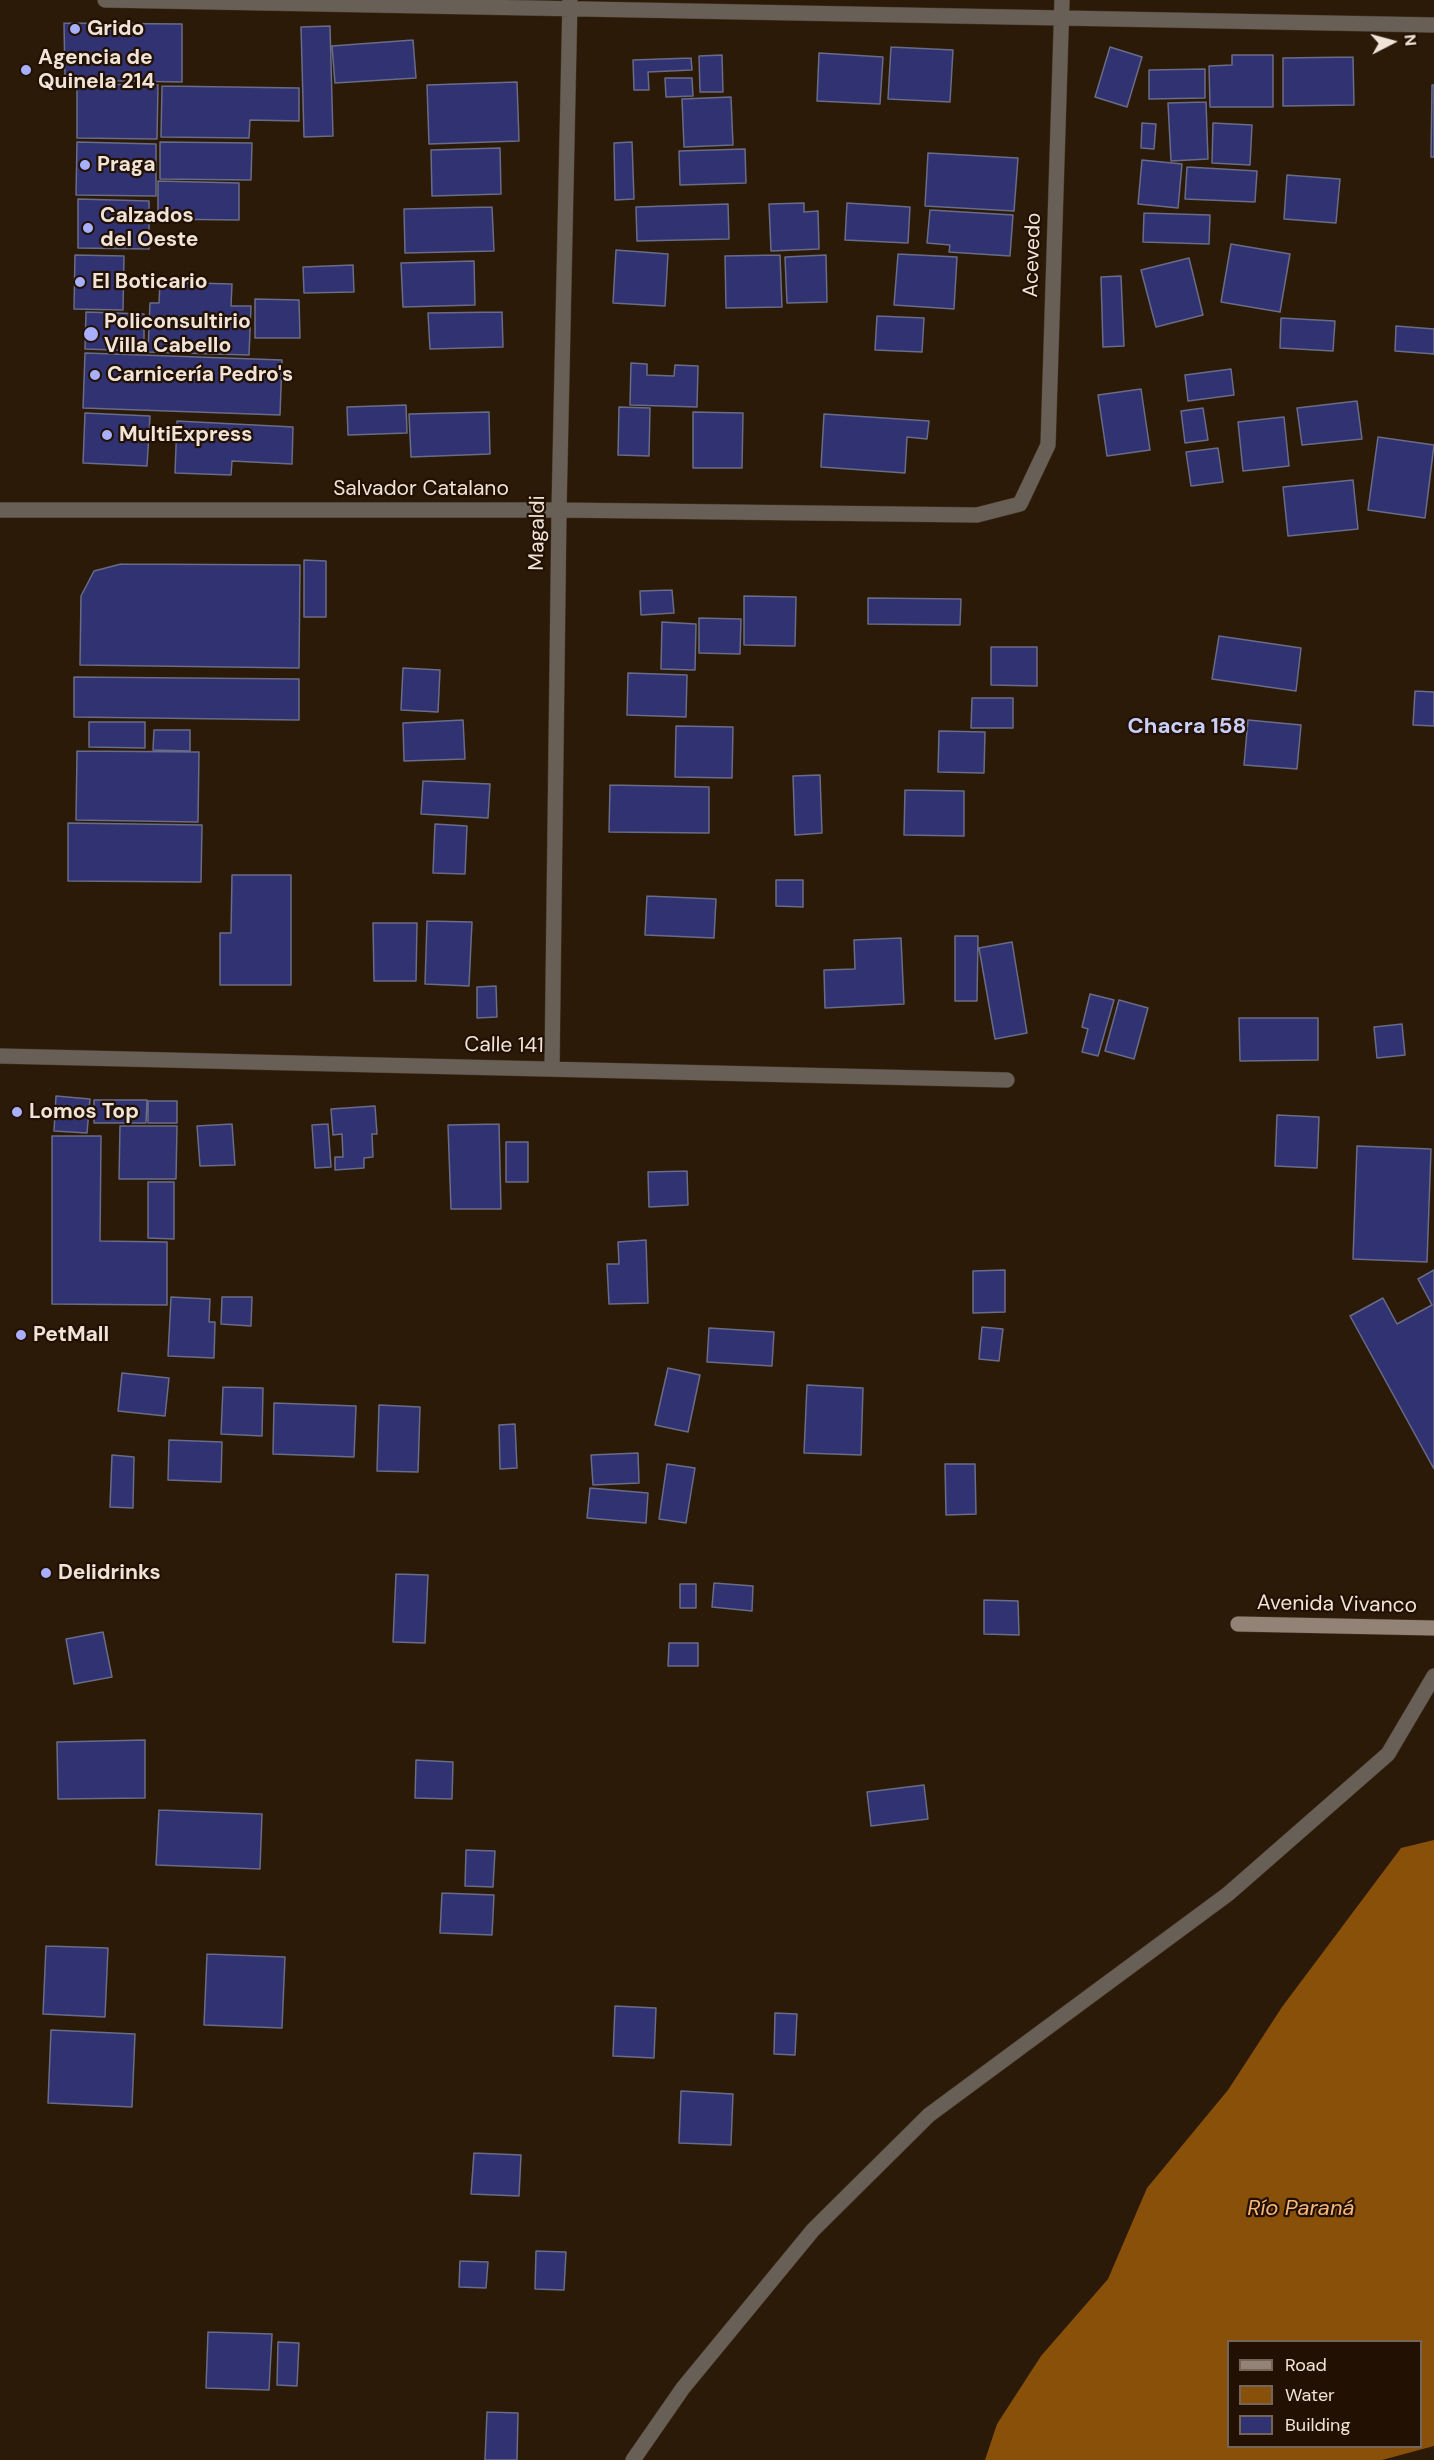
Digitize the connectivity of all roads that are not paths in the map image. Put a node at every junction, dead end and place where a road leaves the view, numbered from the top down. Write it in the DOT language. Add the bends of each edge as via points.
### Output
graph roads {
  1 [pos="105,0"];
  2 [pos="1062,0"];
  3 [pos="570,4"];
  4 [pos="1061,18"];
  5 [pos="1434,25"];
  6 [pos="1020,504"];
  7 [pos="0,510"];
  8 [pos="559,510"];
  9 [pos="0,1056"];
  10 [pos="552,1068"];
  11 [pos="1007,1080"];
  12 [pos="1238,1624"];
  13 [pos="1434,1628"];
  14 [pos="1434,1676"];
  15 [pos="633,2460"];
  1 -- 3 [label="street"];
  2 -- 4 [label="street, Acevedo"];
  3 -- 4 [label="street"];
  3 -- 8 [label="street, Magaldi"];
  4 -- 5 [label="street"];
  4 -- 6 [label="street, Acevedo" via="1048,445"];
  6 -- 8 [label="street, Salvador Catalano" via="977,515"];
  7 -- 8 [label="street, Salvador Catalano"];
  8 -- 10 [label="street, Magaldi"];
  9 -- 10 [label="street, Calle 141"];
  10 -- 11 [label="street, Calle 141"];
  12 -- 13 [label="main road, Avenida Vivanco"];
  14 -- 15 [label="street" via="1388,1754 1228,1894 929,2115 813,2230 683,2388"];
}
